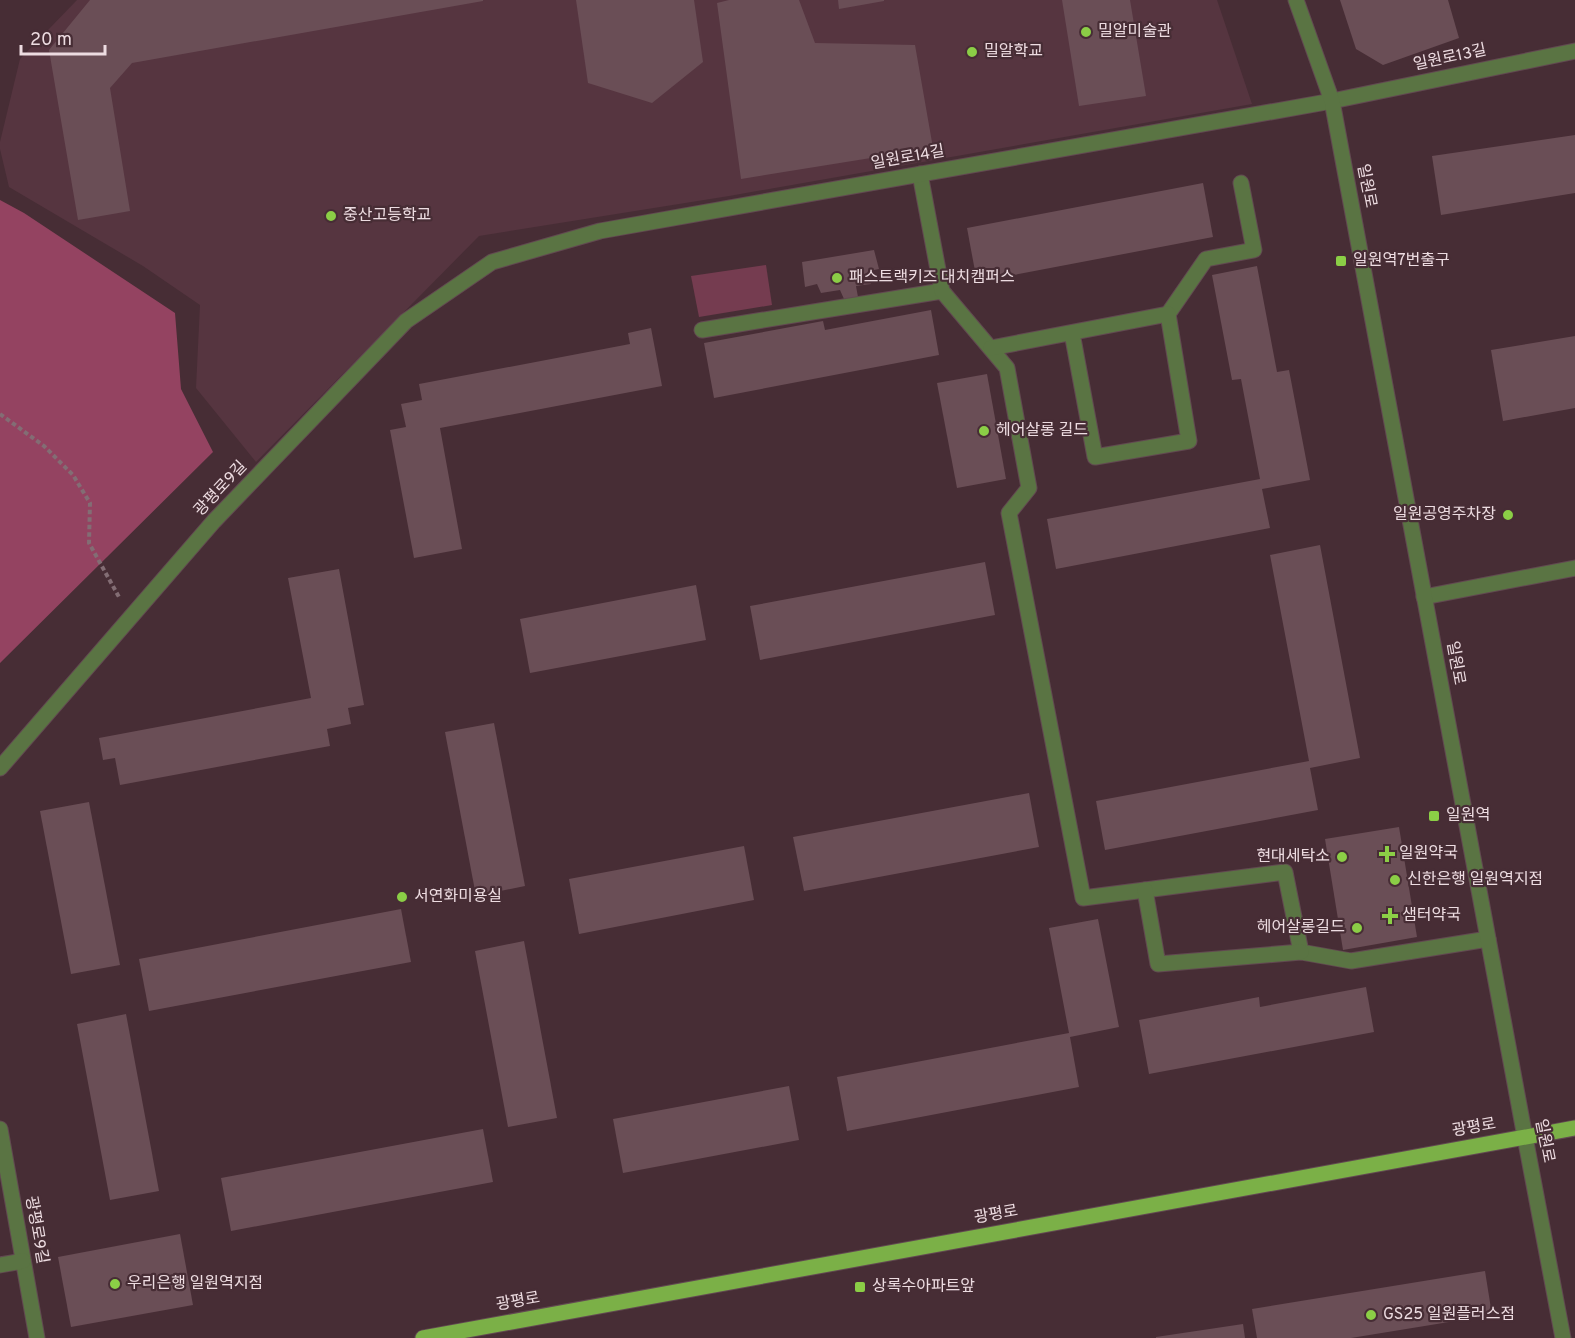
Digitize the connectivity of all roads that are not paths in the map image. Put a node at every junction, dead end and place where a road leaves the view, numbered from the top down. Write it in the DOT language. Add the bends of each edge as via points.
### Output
graph roads {
  1 [pos="1296,0"];
  2 [pos="1575,51"];
  3 [pos="1332,100"];
  4 [pos="920,174"];
  5 [pos="1240,183"];
  6 [pos="492,262"];
  7 [pos="942,291"];
  8 [pos="1168,314"];
  9 [pos="702,330"];
  10 [pos="1072,333"];
  11 [pos="991,348"];
  12 [pos="1575,568"];
  13 [pos="1424,597"];
  14 [pos="0,768"];
  15 [pos="1145,890"];
  16 [pos="1488,939"];
  17 [pos="1301,952"];
  18 [pos="1575,1128"];
  19 [pos="0,1129"];
  20 [pos="1525,1137"];
  21 [pos="23,1261"];
  22 [pos="0,1265"];
  23 [pos="37,1338"];
  24 [pos="423,1338"];
  25 [pos="1563,1338"];
  1 -- 3 [label="street, 일원로"];
  2 -- 3 [label="street, 일원로13길"];
  3 -- 4 [label="street, 일원로14길"];
  3 -- 13 [label="street, 일원로"];
  4 -- 6 [label="street, 일원로14길" via="600,231"];
  4 -- 7 [label="street"];
  5 -- 8 [label="street" via="1254,250 1206,259"];
  6 -- 14 [label="street, 광평로9길" via="406,321 214,521"];
  7 -- 9 [label="street"];
  7 -- 11 [label="street"];
  8 -- 10 [label="street"];
  8 -- 10 [label="street" via="1190,441 1095,457"];
  10 -- 11 [label="street"];
  11 -- 15 [label="street" via="1007,368 1029,488 1008,513 1083,898"];
  12 -- 13 [label="street"];
  13 -- 16 [label="street, 일원로"];
  15 -- 17 [label="street" via="1158,964"];
  15 -- 17 [label="street" via="1285,872"];
  16 -- 17 [label="street" via="1351,961"];
  16 -- 20 [label="street, 일원로"];
  18 -- 20 [label="main road, 광평로"];
  19 -- 21 [label="street, 광평로9길"];
  20 -- 24 [label="main road, 광평로"];
  20 -- 25 [label="street, 일원로"];
  21 -- 22 [label="street"];
  21 -- 23 [label="street, 광평로9길"];
}
